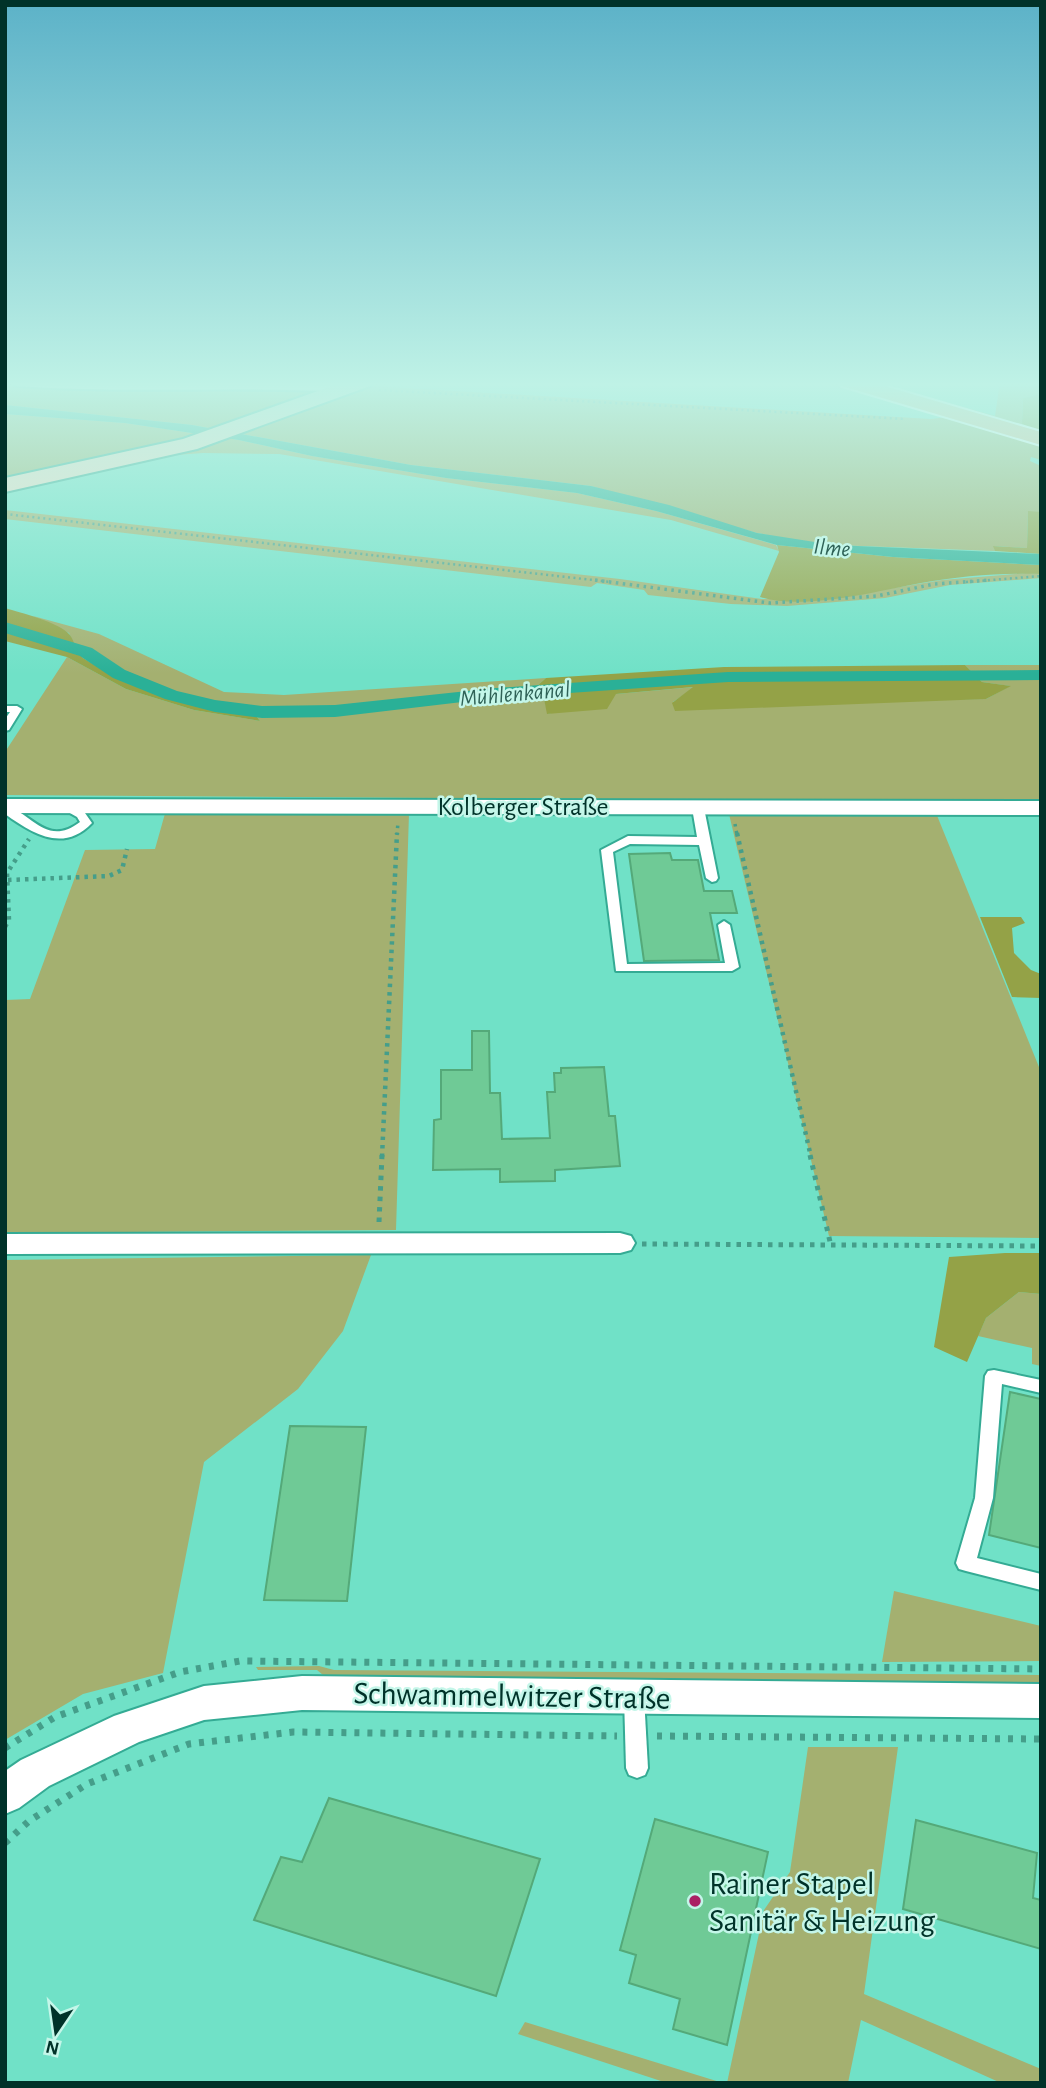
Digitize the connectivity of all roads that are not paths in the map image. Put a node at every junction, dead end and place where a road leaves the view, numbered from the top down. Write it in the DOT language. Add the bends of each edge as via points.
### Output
graph roads {
  1 [pos="31,479"];
  2 [pos="5,485"];
  3 [pos="5,709"];
  4 [pos="5,728"];
  5 [pos="65,806"];
  6 [pos="5,807"];
  7 [pos="698,808"];
  8 [pos="1041,808"];
  9 [pos="704,841"];
  10 [pos="712,878"];
  11 [pos="724,925"];
  12 [pos="620,1243"];
  13 [pos="5,1244"];
  14 [pos="1041,1387"];
  15 [pos="1041,1581"];
  16 [pos="634,1697"];
  17 [pos="1041,1701"];
  18 [pos="637,1768"];
  19 [pos="5,1795"];
  1 -- 2 [label="street"];
  3 -- 4 [label="lane" via="17,709"];
  5 -- 6 [label="street, Kolberger Straße"];
  5 -- 6 [label="lane" via="86,823 76,833 58,837 35,830"];
  5 -- 7 [label="street, Kolberger Straße"];
  7 -- 8 [label="street, Kolberger Straße"];
  7 -- 9 [label="lane"];
  9 -- 10 [label="lane"];
  9 -- 11 [label="lane" via="628,840 607,850 621,968 732,967"];
  12 -- 13 [label="street"];
  14 -- 15 [label="lane" via="995,1376 984,1497 966,1563"];
  16 -- 17 [label="street, Schwammelwitzer Straße"];
  16 -- 18 [label="lane"];
  16 -- 19 [label="street, Schwammelwitzer Straße" via="302,1693 204,1703 128,1728 35,1773"];
}
